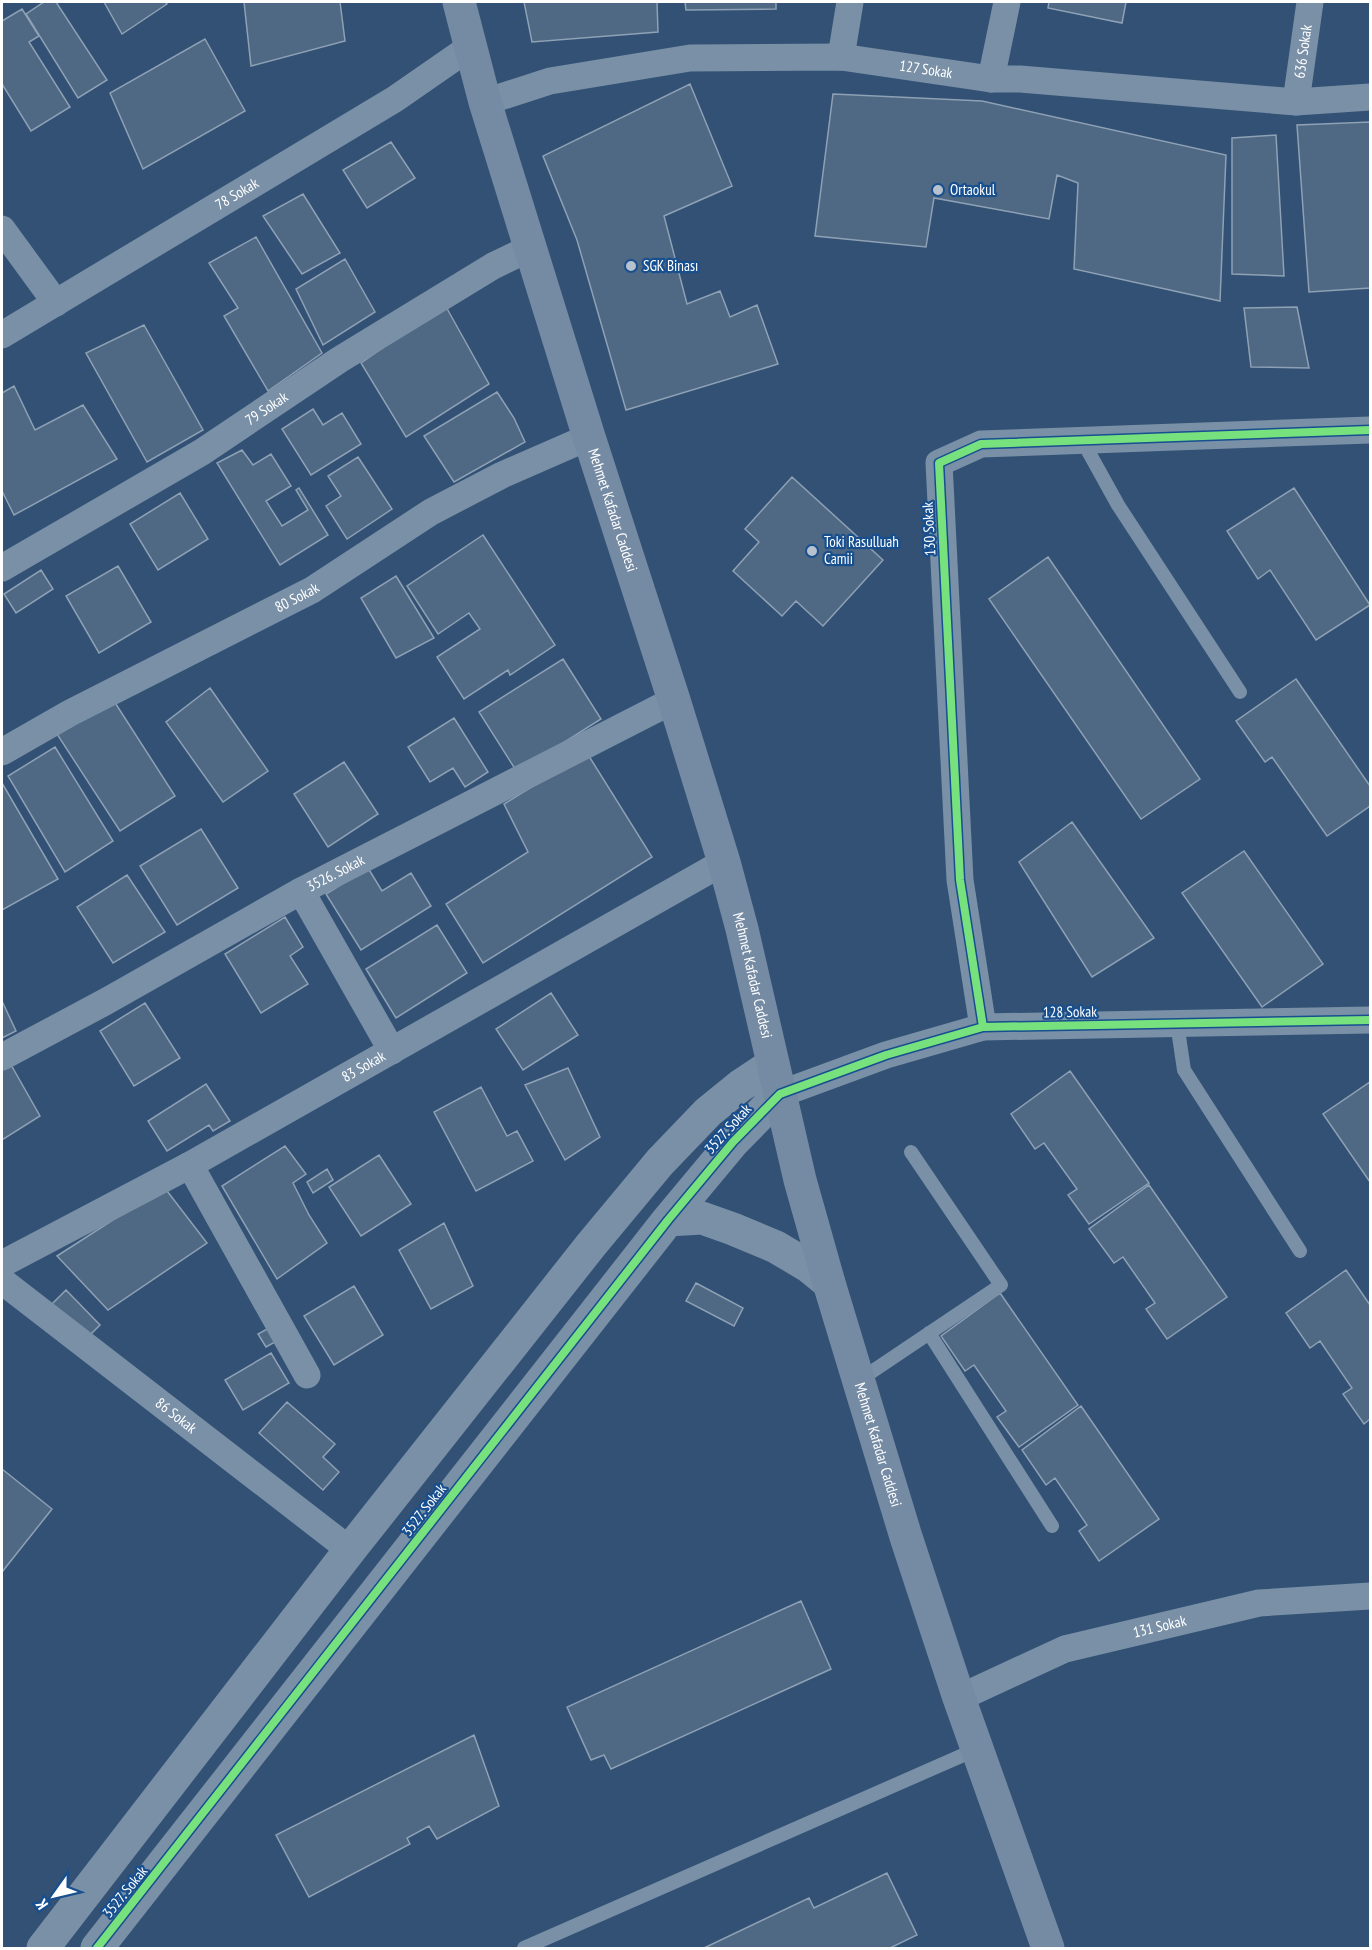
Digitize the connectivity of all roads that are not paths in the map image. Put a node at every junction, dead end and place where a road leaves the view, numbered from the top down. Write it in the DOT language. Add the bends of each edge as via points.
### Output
graph roads {
  1 [pos="459,2"];
  2 [pos="850,2"];
  3 [pos="1006,2"];
  4 [pos="1310,2"];
  5 [pos="470,47"];
  6 [pos="841,57"];
  7 [pos="991,79"];
  8 [pos="1371,97"];
  9 [pos="485,102"];
  10 [pos="1296,102"];
  11 [pos="2,230"];
  12 [pos="530,248"];
  13 [pos="56,303"];
  14 [pos="2,335"];
  15 [pos="1371,430"];
  16 [pos="589,437"];
  17 [pos="1082,440"];
  18 [pos="2,568"];
  19 [pos="1240,692"];
  20 [pos="674,700"];
  21 [pos="2,752"];
  22 [pos="724,862"];
  23 [pos="301,891"];
  24 [pos="1371,1020"];
  25 [pos="1177,1023"];
  26 [pos="983,1027"];
  27 [pos="392,1051"];
  28 [pos="2,1057"];
  29 [pos="777,1079"];
  30 [pos="911,1152"];
  31 [pos="190,1166"];
  32 [pos="668,1220"];
  33 [pos="1300,1251"];
  34 [pos="2,1264"];
  35 [pos="2,1281"];
  36 [pos="829,1282"];
  37 [pos="929,1333"];
  38 [pos="307,1375"];
  39 [pos="858,1381"];
  40 [pos="1052,1526"];
  41 [pos="350,1550"];
  42 [pos="387,1579"];
  43 [pos="1371,1596"];
  44 [pos="959,1698"];
  45 [pos="977,1749"];
  46 [pos="43,1948"];
  47 [pos="97,1948"];
  48 [pos="525,1948"];
  49 [pos="1048,1948"];
  1 -- 5 [label="main road, Mehmet Kafadar Caddesi"];
  2 -- 6 [label="street"];
  3 -- 7 [label="street"];
  4 -- 10 [label="street, 636 Sokak"];
  5 -- 9 [label="main road, Mehmet Kafadar Caddesi"];
  5 -- 13 [label="street, 78 Sokak" via="395,99"];
  6 -- 7 [label="street, 127 Sokak"];
  6 -- 9 [label="street, 127 Sokak" via="690,58 550,81"];
  7 -- 10 [label="street, 127 Sokak"];
  8 -- 10 [label="street, 127 Sokak"];
  9 -- 12 [label="main road, Mehmet Kafadar Caddesi"];
  11 -- 13 [label="street"];
  12 -- 16 [label="main road, Mehmet Kafadar Caddesi"];
  12 -- 18 [label="street, 79 Sokak" via="493,266 339,360 202,452"];
  13 -- 14 [label="street, 78 Sokak"];
  15 -- 17 [label="street, 130 Sokak"];
  16 -- 20 [label="main road, Mehmet Kafadar Caddesi"];
  16 -- 21 [label="street, 80 Sokak" via="501,475 431,512 312,590 70,713"];
  17 -- 19 [label="lane" via="1118,506"];
  17 -- 26 [label="street, 130 Sokak" via="981,444 939,463 960,880"];
  20 -- 22 [label="main road, Mehmet Kafadar Caddesi"];
  20 -- 23 [label="street, 3526. Sokak"];
  22 -- 27 [label="street, 83 Sokak"];
  22 -- 29 [label="main road, Mehmet Kafadar Caddesi"];
  23 -- 27 [label="street"];
  23 -- 28 [label="street, 3526. Sokak"];
  24 -- 25 [label="street, 128 Sokak"];
  25 -- 26 [label="street, 128 Sokak"];
  25 -- 33 [label="lane" via="1184,1070"];
  26 -- 29 [label="street, 128 Sokak" via="886,1055"];
  27 -- 31 [label="street, 83 Sokak"];
  29 -- 32 [label="street, 3527. Sokak" via="733,1142"];
  29 -- 36 [label="main road, Mehmet Kafadar Caddesi"];
  29 -- 41 [label="street, 3527. Sokak" via="740,1086 708,1112 660,1162"];
  30 -- 37 [label="lane" via="1001,1285"];
  31 -- 34 [label="street, 83 Sokak"];
  31 -- 38 [label="street"];
  32 -- 36 [label="street" via="702,1218 733,1229 776,1247"];
  32 -- 42 [label="street, 3527. Sokak"];
  35 -- 41 [label="street, 86 Sokak"];
  36 -- 39 [label="main road, Mehmet Kafadar Caddesi"];
  37 -- 39 [label="lane"];
  37 -- 40 [label="lane"];
  39 -- 44 [label="main road, Mehmet Kafadar Caddesi"];
  41 -- 42 [label="street"];
  41 -- 46 [label="street, 3527. Sokak"];
  42 -- 47 [label="street, 3527. Sokak"];
  43 -- 44 [label="street, 131 Sokak" via="1259,1603 1065,1649"];
  44 -- 45 [label="main road, Mehmet Kafadar Caddesi"];
  45 -- 48 [label="lane"];
  45 -- 49 [label="main road, Mehmet Kafadar Caddesi"];
}
